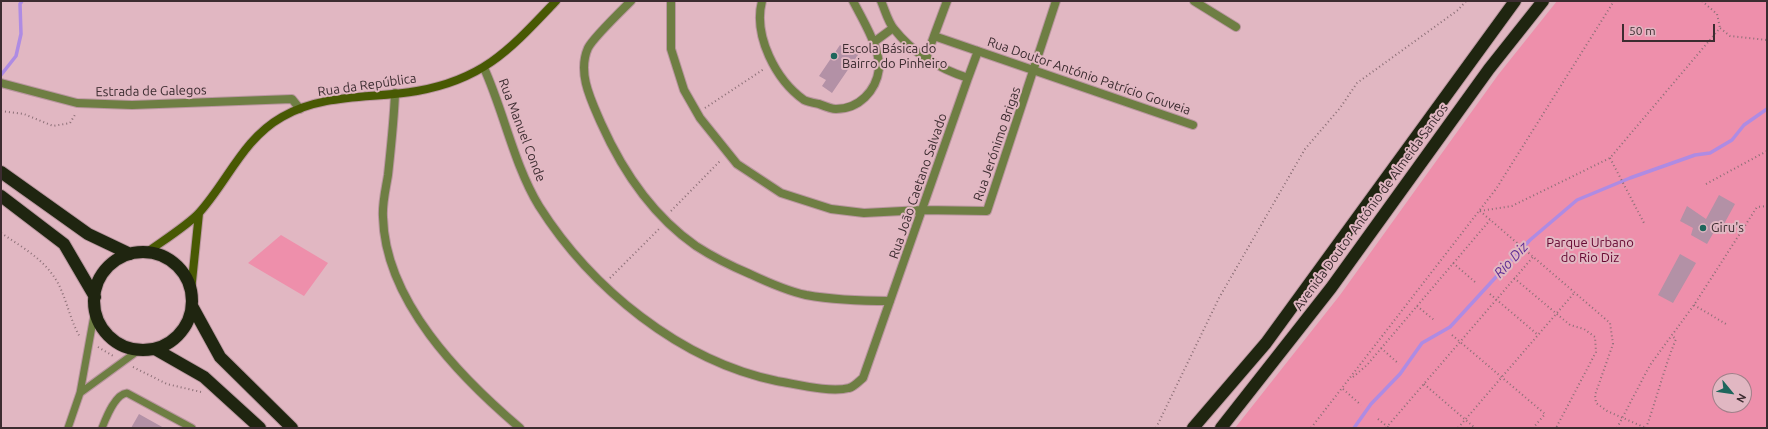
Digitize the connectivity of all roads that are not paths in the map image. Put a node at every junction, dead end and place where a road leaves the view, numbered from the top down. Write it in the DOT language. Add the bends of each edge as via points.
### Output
graph roads {
  1 [pos="556,1"];
  2 [pos="630,1"];
  3 [pos="671,1"];
  4 [pos="762,1"];
  5 [pos="853,1"];
  6 [pos="880,1"];
  7 [pos="947,1"];
  8 [pos="1056,1"];
  9 [pos="1194,1"];
  10 [pos="1515,1"];
  11 [pos="1543,1"];
  12 [pos="1236,27"];
  13 [pos="893,28"];
  14 [pos="934,36"];
  15 [pos="874,42"];
  16 [pos="978,51"];
  17 [pos="926,58"];
  18 [pos="484,68"];
  19 [pos="1035,70"];
  20 [pos="968,78"];
  21 [pos="1,83"];
  22 [pos="395,93"];
  23 [pos="300,109"];
  24 [pos="1193,124"];
  25 [pos="1,172"];
  26 [pos="1,196"];
  27 [pos="922,210"];
  28 [pos="199,213"];
  29 [pos="146,252"];
  30 [pos="130,254"];
  31 [pos="191,290"];
  32 [pos="95,297"];
  33 [pos="890,301"];
  34 [pos="192,306"];
  35 [pos="95,310"];
  36 [pos="155,349"];
  37 [pos="139,350"];
  38 [pos="80,392"];
  39 [pos="68,428"];
  40 [pos="102,428"];
  41 [pos="192,428"];
  42 [pos="260,428"];
  43 [pos="292,428"];
  44 [pos="520,428"];
  45 [pos="1193,428"];
  46 [pos="1221,428"];
  1 -- 18 [label="street, Rua da República" via="505,54"];
  2 -- 33 [label="street" via="589,47 583,66 588,94 606,135 632,181 666,220 696,245 725,263 766,282 805,295 859,301"];
  3 -- 27 [label="street" via="671,48 684,90 697,114 737,164 781,193 831,209 864,213"];
  4 -- 15 [label="street" via="759,10 762,36 773,63 789,87 806,101 836,109 857,104 872,90 879,68"];
  5 -- 15 [label="street"];
  6 -- 13 [label="street"];
  7 -- 14 [label="street"];
  8 -- 19 [label="street"];
  9 -- 12 [label="street"];
  10 -- 45 [label="highway, Avenida Doutor António de Almeida Santos" via="1266,343"];
  11 -- 46 [label="highway, Avenida Doutor António de Almeida Santos" via="1489,69 1331,288"];
  13 -- 15 [label="street"];
  13 -- 17 [label="street"];
  14 -- 16 [label="street, Rua Doutor António Patrício Gouveia"];
  14 -- 17 [label="street"];
  16 -- 19 [label="street, Rua Doutor António Patrício Gouveia"];
  16 -- 20 [label="street, Rua Doutor António Patrício Gouveia"];
  17 -- 20 [label="street" via="950,72"];
  18 -- 22 [label="street, Rua da República" via="450,83"];
  18 -- 33 [label="street, Rua Manuel Conde" via="495,92 516,157 539,205 581,261 658,330 712,359 764,378 815,388 850,388 864,378"];
  19 -- 24 [label="street, Rua Doutor António Patrício Gouveia"];
  19 -- 27 [label="street, Rua Jerónimo Brigas" via="986,211"];
  20 -- 27 [label="street, Rua João Caetano Salvado"];
  21 -- 23 [label="street, Estrada de Galegos" via="77,103 132,105 292,99"];
  22 -- 23 [label="street, Rua da República" via="337,99"];
  22 -- 44 [label="street" via="382,216 393,272 420,320 448,356 476,388"];
  23 -- 28 [label="street, Rua da República" via="282,117 256,137"];
  25 -- 30 [label="highway" via="88,234"];
  26 -- 32 [label="highway" via="64,244"];
  27 -- 33 [label="street, Rua João Caetano Salvado"];
  28 -- 29 [label="street"];
  28 -- 31 [label="street"];
  29 -- 30 [label="highway"];
  29 -- 31 [label="highway" via="162,256 175,264 185,276"];
  30 -- 32 [label="highway" via="117,260 106,270 98,282"];
  31 -- 34 [label="highway"];
  32 -- 35 [label="highway"];
  34 -- 36 [label="highway" via="188,320 180,333 169,343"];
  34 -- 43 [label="highway" via="220,357"];
  35 -- 37 [label="highway" via="109,336 123,346"];
  35 -- 38 [label="lane"];
  36 -- 37 [label="highway"];
  36 -- 42 [label="highway" via="204,377"];
  37 -- 38 [label="lane"];
  38 -- 39 [label="lane"];
  40 -- 41 [label="lane" via="118,398 127,393"];
}
